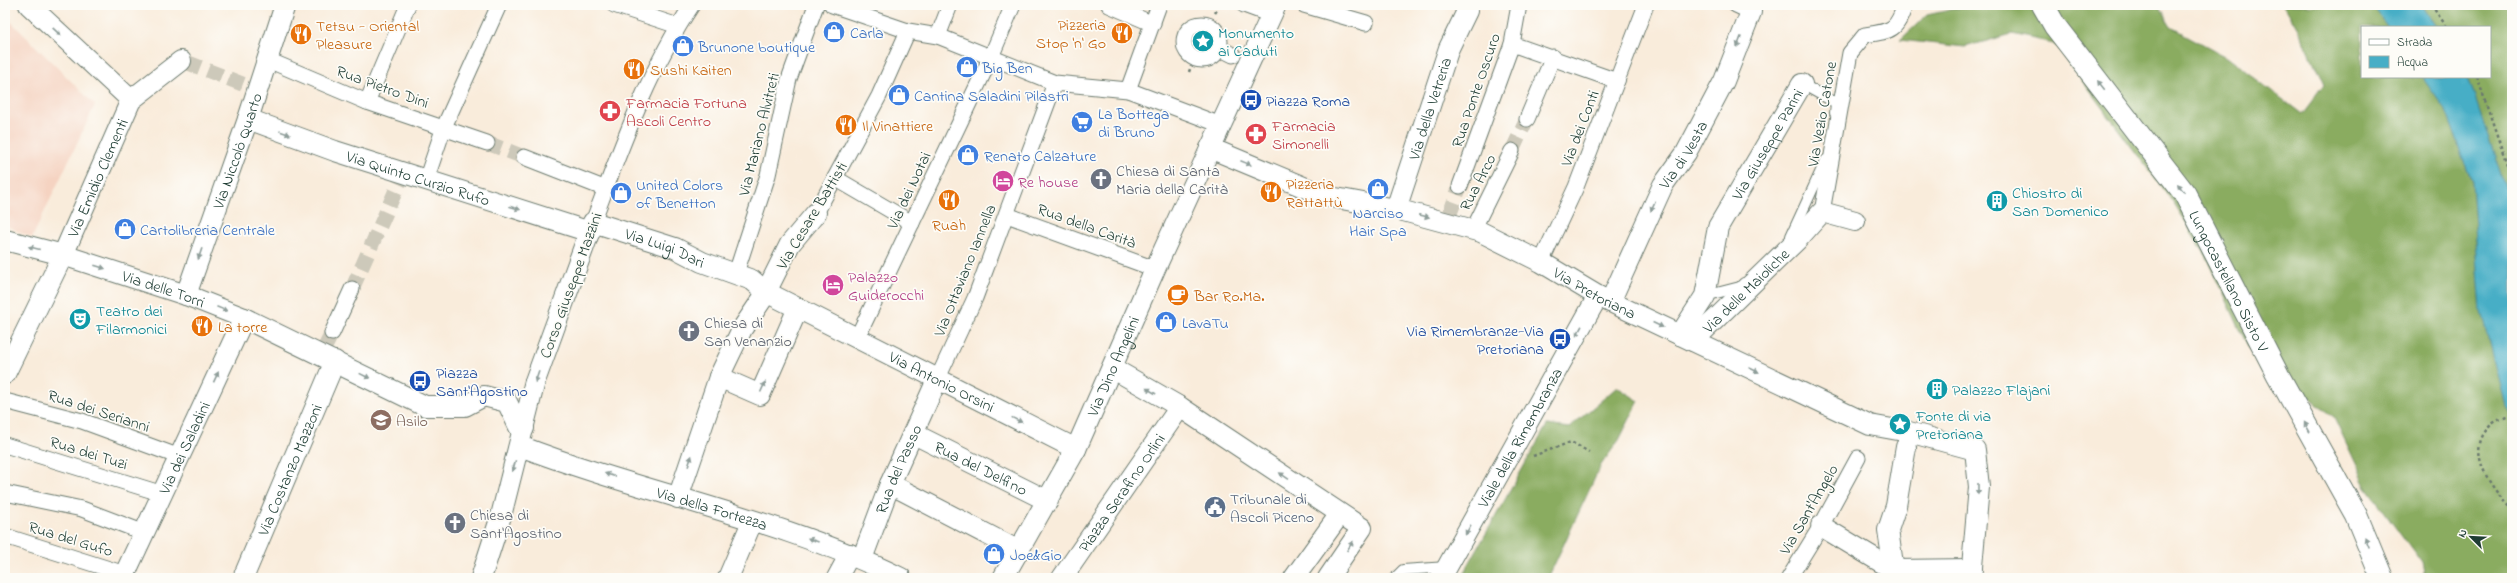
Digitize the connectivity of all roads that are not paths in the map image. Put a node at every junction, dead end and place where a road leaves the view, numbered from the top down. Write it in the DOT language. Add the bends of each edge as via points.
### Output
graph roads {
  1 [pos="29,5"];
  2 [pos="286,5"];
  3 [pos="408,5"];
  4 [pos="498,5"];
  5 [pos="614,5"];
  6 [pos="692,5"];
  7 [pos="816,5"];
  8 [pos="832,5"];
  9 [pos="950,5"];
  10 [pos="1013,5"];
  11 [pos="1109,5"];
  12 [pos="1159,5"];
  13 [pos="1244,5"];
  14 [pos="1304,5"];
  15 [pos="1519,5"];
  16 [pos="1646,5"];
  17 [pos="1905,5"];
  18 [pos="2043,5"];
  19 [pos="1746,7"];
  20 [pos="1466,8"];
  21 [pos="1273,10"];
  22 [pos="1366,23"];
  23 [pos="1153,24"];
  24 [pos="678,26"];
  25 [pos="908,30"];
  26 [pos="938,36"];
  27 [pos="1512,44"];
  28 [pos="1219,48"];
  29 [pos="1233,55"];
  30 [pos="991,57"];
  31 [pos="1553,57"];
  32 [pos="268,60"];
  33 [pos="183,62"];
  34 [pos="1617,81"];
  35 [pos="1055,83"];
  36 [pos="1802,84"];
  37 [pos="1128,90"];
  38 [pos="131,100"];
  39 [pos="367,102"];
  40 [pos="248,119"];
  41 [pos="1527,119"];
  42 [pos="1221,125"];
  43 [pos="444,127"];
  44 [pos="487,143"];
  45 [pos="1210,148"];
  46 [pos="1512,151"];
  47 [pos="524,157"];
  48 [pos="835,178"];
  49 [pos="426,180"];
  50 [pos="1460,186"];
  51 [pos="606,189"];
  52 [pos="1396,209"];
  53 [pos="1822,212"];
  54 [pos="816,213"];
  55 [pos="1007,215"];
  56 [pos="1855,221"];
  57 [pos="912,223"];
  58 [pos="591,227"];
  59 [pos="1473,230"];
  60 [pos="6,244"];
  61 [pos="63,255"];
  62 [pos="1541,262"];
  63 [pos="1155,269"];
  64 [pos="736,273"];
  65 [pos="352,289"];
  66 [pos="766,292"];
  67 [pos="186,295"];
  68 [pos="1705,296"];
  69 [pos="1604,299"];
  70 [pos="803,311"];
  71 [pos="244,318"];
  72 [pos="332,333"];
  73 [pos="857,338"];
  74 [pos="1687,338"];
  75 [pos="327,356"];
  76 [pos="1112,368"];
  77 [pos="5,374"];
  78 [pos="718,377"];
  79 [pos="937,380"];
  80 [pos="5,401"];
  81 [pos="1180,407"];
  82 [pos="914,434"];
  83 [pos="522,437"];
  84 [pos="5,444"];
  85 [pos="1906,447"];
  86 [pos="1076,448"];
  87 [pos="180,458"];
  88 [pos="1858,458"];
  89 [pos="890,484"];
  90 [pos="5,492"];
  91 [pos="163,494"];
  92 [pos="678,498"];
  93 [pos="1048,501"];
  94 [pos="1340,514"];
  95 [pos="752,522"];
  96 [pos="1821,526"];
  97 [pos="145,533"];
  98 [pos="5,536"];
  99 [pos="1019,551"];
  100 [pos="856,556"];
  101 [pos="1444,573"];
  102 [pos="1972,573"];
  103 [pos="1894,574"];
  104 [pos="124,576"];
  105 [pos="243,578"];
  106 [pos="481,578"];
  107 [pos="728,578"];
  108 [pos="837,578"];
  109 [pos="901,578"];
  110 [pos="1003,578"];
  111 [pos="1062,578"];
  112 [pos="1294,578"];
  113 [pos="1328,578"];
  114 [pos="1395,578"];
  115 [pos="1789,578"];
  116 [pos="2382,578"];
  1 -- 38 [label="street, one-way"];
  2 -- 32 [label="street, Via Niccolò Quarto"];
  3 -- 39 [label="street"];
  4 -- 43 [label="street"];
  5 -- 24 [label="street"];
  6 -- 24 [label="street, Corso Giuseppe Mazzini"];
  7 -- 64 [label="street, Via Mariano Alvitreti" via="789,79 768,175"];
  8 -- 25 [label="street"];
  9 -- 26 [label="street"];
  10 -- 30 [label="street, Via dei Notai"];
  11 -- 23 [label="street"];
  12 -- 23 [label="street"];
  13 -- 21 [label="street"];
  14 -- 22 [label="street"];
  15 -- 27 [label="street, Rua Ponte Oscuro"];
  16 -- 34 [label="street, Via dei Conti"];
  17 -- 53 [label="street, Via Vezio Catone" via="1898,24 1890,31 1865,35 1850,53"];
  116 -- 18 [label="street, Lungocastellano Sisto V, one-way" via="2356,515 2278,375 2185,194 2055,26"];
  19 -- 69 [label="street, Via di Vesta, one-way" via="1724,81 1686,153 1663,185"];
  20 -- 52 [label="street, Via della Vetreria" via="1449,48"];
  21 -- 42 [label="street"];
  23 -- 37 [label="street"];
  24 -- 51 [label="street, Corso Giuseppe Mazzini" via="629,126"];
  25 -- 26 [label="street"];
  25 -- 48 [label="street, Via Cesare Battisti" via="879,96"];
  26 -- 30 [label="street"];
  27 -- 31 [label="street"];
  27 -- 50 [label="street, Rua Ponte Oscuro"];
  28 -- 28 [label="street" via="1219,35 1214,16 1181,31 1191,66 1209,59"];
  28 -- 29 [label="street"];
  30 -- 35 [label="street"];
  30 -- 57 [label="street, Via dei Notai"];
  31 -- 34 [label="street"];
  31 -- 41 [label="street"];
  32 -- 39 [label="street, Rua Pietro Dini"];
  32 -- 40 [label="street, Via Niccolò Quarto" via="254,88"];
  33 -- 38 [label="street"];
  34 -- 62 [label="street, Via dei Conti" via="1576,187"];
  35 -- 37 [label="street"];
  35 -- 55 [label="street, Via Ottaviano Iannella"];
  36 -- 68 [label="street, Via Giuseppe Parini" via="1718,227"];
  36 -- 68 [label="lane, Via Giuseppe Parini" via="1836,103 1822,170 1792,235 1740,286"];
  37 -- 42 [label="street"];
  38 -- 61 [label="street, Via Emidio Clementi"];
  39 -- 43 [label="street, Rua Pietro Dini"];
  40 -- 49 [label="street, Via Quinto Curzio Rufo, one-way" via="335,151"];
  40 -- 67 [label="street, Via Niccolò Quarto, one-way"];
  42 -- 45 [label="street"];
  43 -- 44 [label="street, Rua Pietro Dini"];
  43 -- 49 [label="street"];
  45 -- 52 [label="street, Via Pretoriana, one-way" via="1325,196"];
  45 -- 63 [label="street, Via Dino Angelini"];
  46 -- 59 [label="street, Rua Arco"];
  47 -- 51 [label="street"];
  48 -- 54 [label="street, Via Cesare Battisti"];
  48 -- 57 [label="street"];
  49 -- 58 [label="street, Via Quinto Curzio Rufo, one-way"];
  51 -- 58 [label="street, Corso Giuseppe Mazzini"];
  52 -- 59 [label="street, Via Pretoriana, one-way" via="1448,219"];
  53 -- 56 [label="street"];
  53 -- 74 [label="street, Via delle Maioliche" via="1797,240"];
  54 -- 66 [label="street, Via Cesare Battisti" via="790,244"];
  55 -- 63 [label="street, Rua della Carità"];
  55 -- 79 [label="street, Via Ottaviano Iannella" via="975,298"];
  57 -- 73 [label="street, Via dei Notai"];
  58 -- 64 [label="street, Via Luigi Dari" via="675,248 702,262"];
  58 -- 83 [label="street, Corso Giuseppe Mazzini, one-way" via="535,381"];
  59 -- 62 [label="street, Via Pretoriana"];
  61 -- 60 [label="street, Via delle Torri, one-way"];
  61 -- 67 [label="street, Via delle Torri, one-way"];
  61 -- 77 [label="street, Via Emidio Clementi"];
  62 -- 69 [label="street, Via Pretoriana"];
  63 -- 76 [label="street, Via Dino Angelini"];
  64 -- 66 [label="street, Via Luigi Dari" via="752,280"];
  65 -- 72 [label="street"];
  66 -- 70 [label="street, Via Antonio Orsini"];
  66 -- 78 [label="street, Via Cesare Battisti" via="742,329"];
  67 -- 71 [label="street, Via delle Torri, one-way"];
  68 -- 74 [label="street, Via Giuseppe Parini"];
  69 -- 74 [label="street, Via Pretoriana, one-way"];
  69 -- 101 [label="street, Viale della Rimembranza, one-way"];
  70 -- 73 [label="street, Via Antonio Orsini"];
  78 -- 70 [label="street, one-way" via="760,394"];
  71 -- 75 [label="street, Via delle Torri"];
  87 -- 71 [label="street, Via dei Saladini, one-way"];
  73 -- 79 [label="street, Via Antonio Orsini"];
  74 -- 102 [label="street, Via Pretoriana, one-way" via="1870,424 1975,450 1979,487"];
  75 -- 83 [label="street, Via delle Torri, one-way" via="425,406 465,406 484,396 506,402"];
  75 -- 105 [label="street, Via Costanzo Mazzoni"];
  81 -- 76 [label="street, one-way"];
  76 -- 86 [label="street, Via Dino Angelini"];
  92 -- 78 [label="street, Via Cesare Battisti, one-way"];
  79 -- 82 [label="street, Rua del Passo"];
  79 -- 86 [label="street, Via Antonio Orsini, one-way"];
  80 -- 87 [label="street, Rua dei Serianni" via="82,421"];
  94 -- 81 [label="street, one-way"];
  81 -- 111 [label="street, Piazza Serafino Orlini"];
  82 -- 89 [label="street, Rua del Passo"];
  82 -- 93 [label="street, Rua del Delfino"];
  92 -- 83 [label="street, Via della Fortezza, one-way"];
  83 -- 106 [label="street, Corso Giuseppe Mazzini, one-way"];
  84 -- 91 [label="street, Rua dei Tuzi"];
  85 -- 103 [label="street" via="1896,506 1888,530"];
  86 -- 93 [label="street, Via Dino Angelini"];
  87 -- 91 [label="street, Via dei Saladini"];
  88 -- 96 [label="street, Via Sant'Angelo"];
  89 -- 99 [label="street"];
  89 -- 100 [label="street, Rua del Passo"];
  90 -- 97 [label="street" via="82,509"];
  91 -- 97 [label="street, Via dei Saladini"];
  92 -- 95 [label="street, Via della Fortezza"];
  93 -- 99 [label="street, Via Dino Angelini"];
  94 -- 112 [label="street"];
  113 -- 94 [label="street, one-way" via="1362,528"];
  100 -- 95 [label="street, Via della Fortezza, one-way"];
  95 -- 107 [label="street"];
  96 -- 103 [label="street"];
  96 -- 115 [label="street, Via Sant'Angelo"];
  97 -- 104 [label="street, Via dei Saladini"];
  98 -- 104 [label="street, Rua del Gufo"];
  99 -- 110 [label="street, Via Dino Angelini"];
  100 -- 108 [label="street, Rua del Passo"];
  100 -- 109 [label="street, Via della Fortezza"];
  101 -- 114 [label="lane" via="1403,570"];
  102 -- 103 [label="street"];
}
